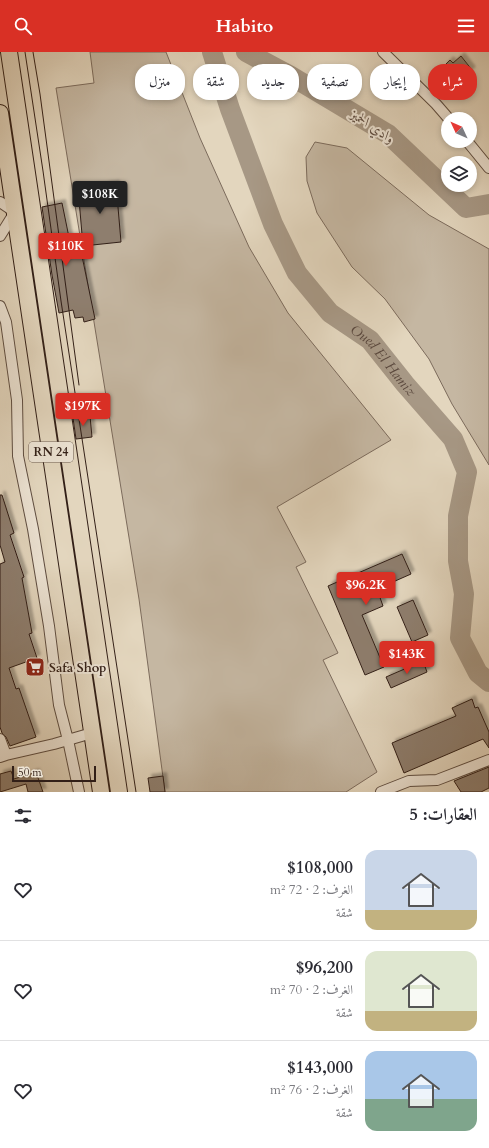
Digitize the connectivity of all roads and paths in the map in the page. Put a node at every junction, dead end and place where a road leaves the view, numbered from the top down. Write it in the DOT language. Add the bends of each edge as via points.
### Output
graph roads {
  1 [pos="9,52"];
  2 [pos="383,52"];
  3 [pos="443,112"];
  4 [pos="0,113"];
  5 [pos="473,148"];
  6 [pos="489,168"];
  7 [pos="0,202"];
  8 [pos="15,212"];
  9 [pos="0,236"];
  10 [pos="0,306"];
  11 [pos="92,733"];
  12 [pos="0,739"];
  13 [pos="68,740"];
  14 [pos="3,756"];
  15 [pos="489,760"];
  16 [pos="79,792"];
  17 [pos="101,792"];
  18 [pos="119,792"];
  19 [pos="381,792"];
  1 -- 18 [label="main road, RN 24"];
  2 -- 3 [label="street"];
  4 -- 8 [label="main road, RN 24"];
  5 -- 6 [label="street"];
  7 -- 8 [label="street"];
  8 -- 9 [label="street"];
  8 -- 11 [label="main road, RN 24"];
  10 -- 13 [label="street" via="6,322 17,400 18,456 48,618 59,705"];
  11 -- 13 [label="street"];
  11 -- 17 [label="main road, RN 24"];
  12 -- 14 [label="street"];
  13 -- 14 [label="street"];
  13 -- 16 [label="street"];
  15 -- 19 [label="street" via="437,780 409,781"];
}
